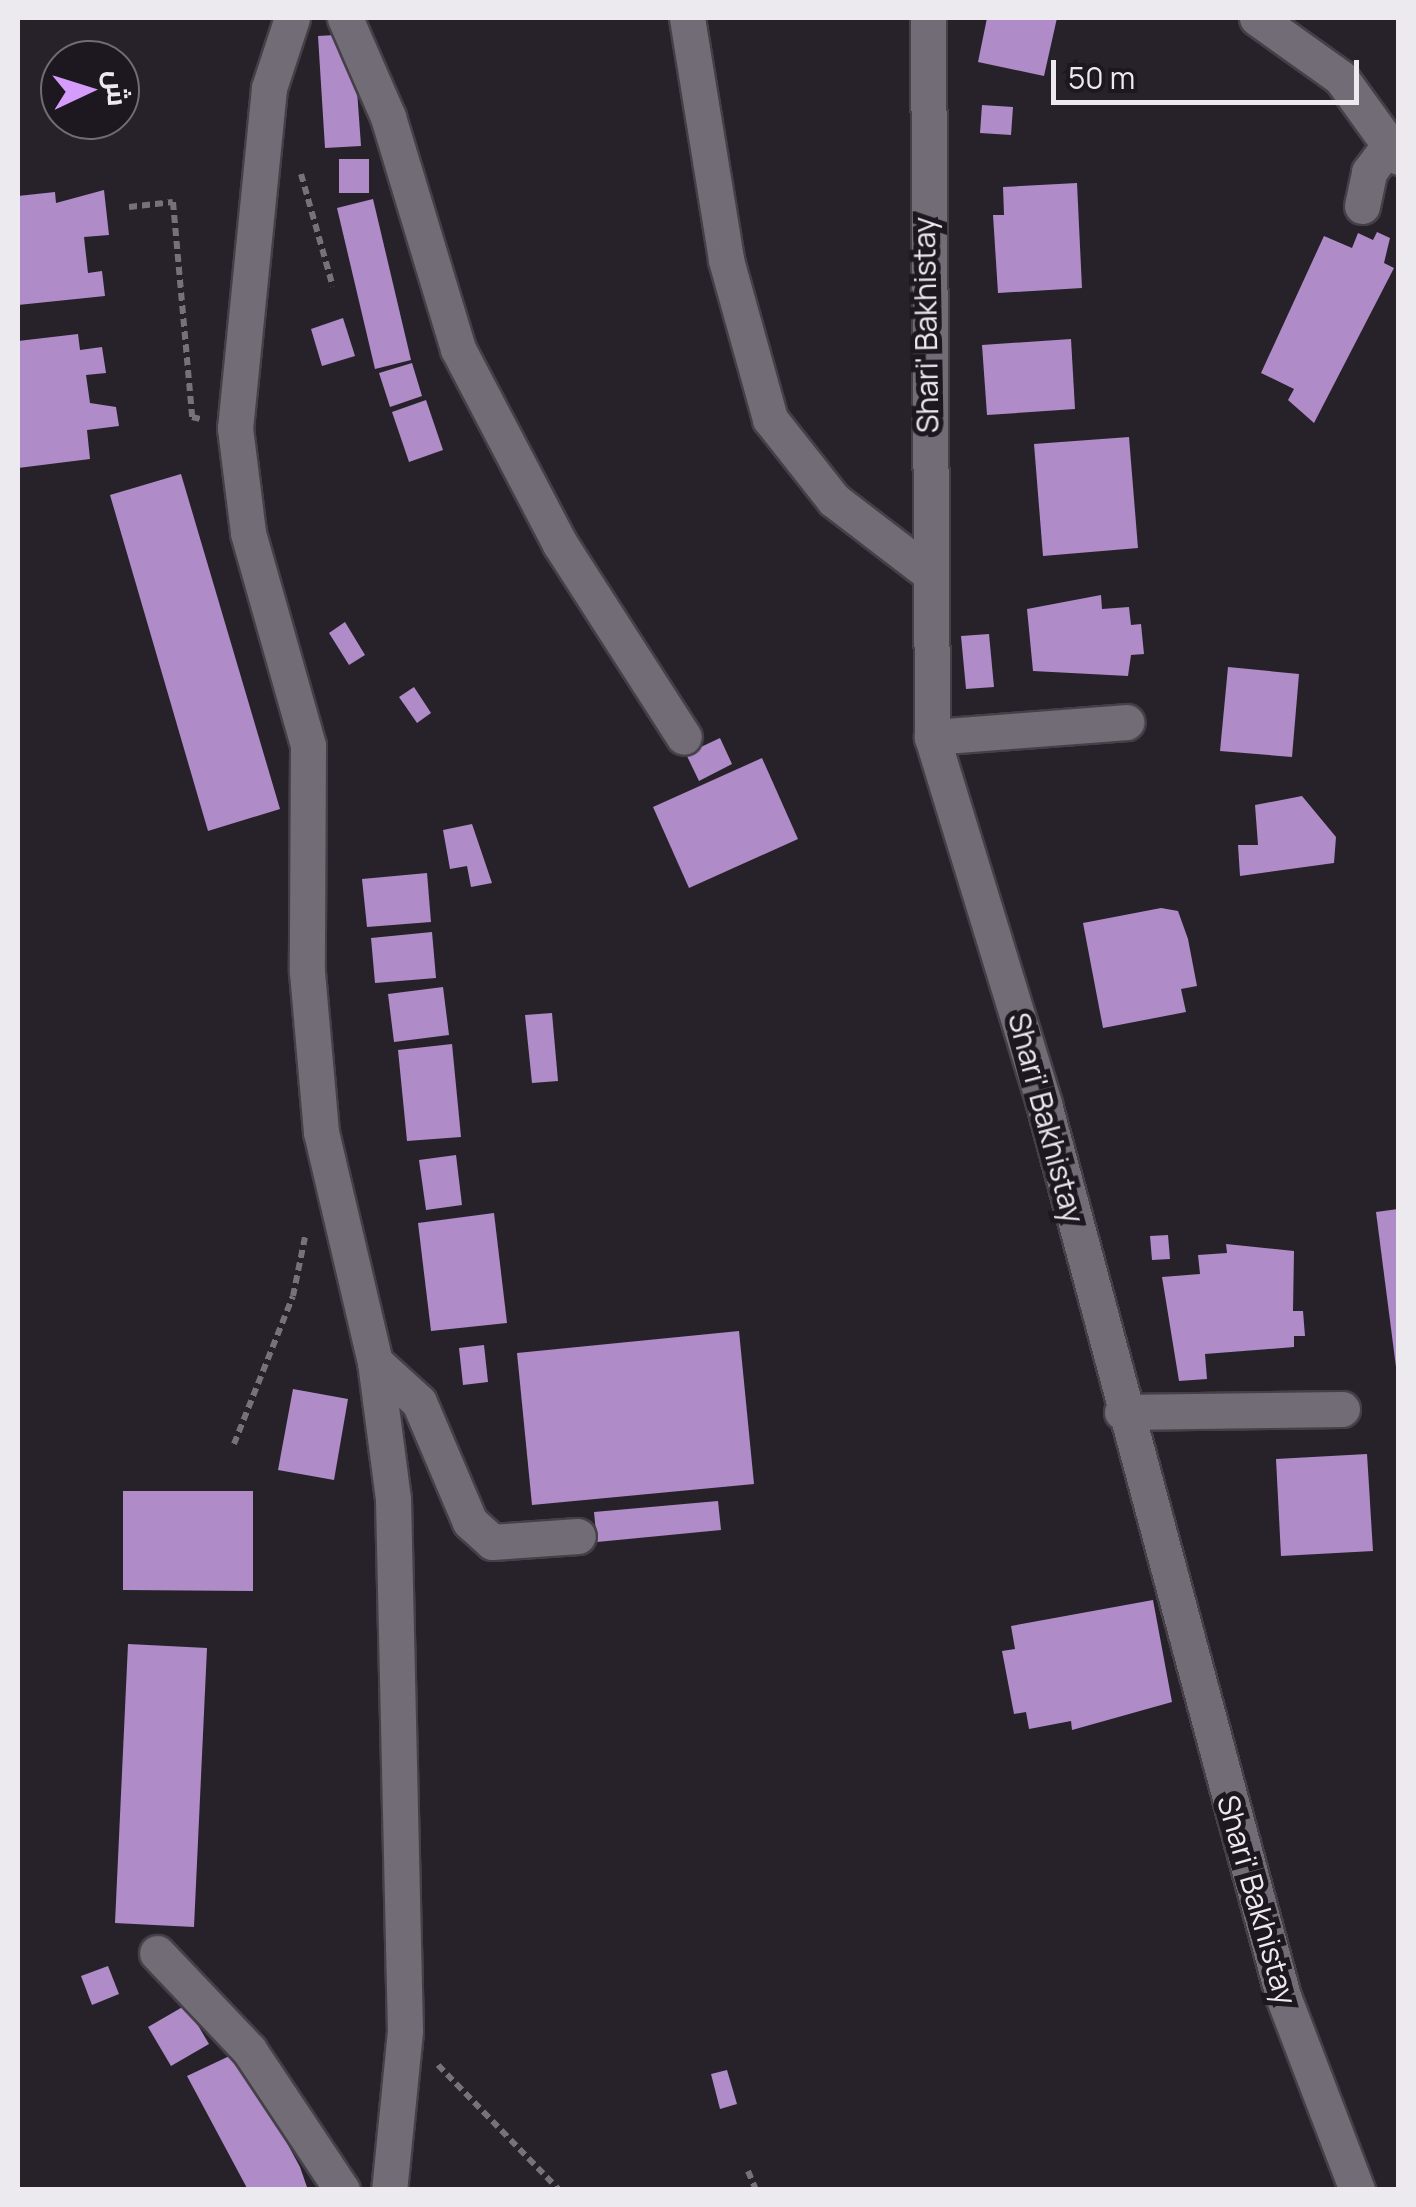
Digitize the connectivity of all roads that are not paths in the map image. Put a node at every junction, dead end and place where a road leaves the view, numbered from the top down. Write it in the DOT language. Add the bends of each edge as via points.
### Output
graph roads {
  1 [pos="292,18"];
  2 [pos="346,18"];
  3 [pos="688,18"];
  4 [pos="928,18"];
  5 [pos="1256,18"];
  6 [pos="1396,153"];
  7 [pos="1362,206"];
  8 [pos="929,573"];
  9 [pos="1126,722"];
  10 [pos="684,737"];
  11 [pos="932,738"];
  12 [pos="375,1362"];
  13 [pos="1342,1409"];
  14 [pos="1122,1412"];
  15 [pos="578,1536"];
  16 [pos="157,1953"];
  17 [pos="342,2190"];
  18 [pos="389,2190"];
  19 [pos="1357,2190"];
  1 -- 12 [label="street" via="269,88 236,428 248,534 308,745 307,972 322,1132"];
  2 -- 10 [label="street" via="388,117 458,348 560,544"];
  3 -- 8 [label="street" via="726,260 770,419 834,500"];
  4 -- 8 [label="street, Shari' Bakhistay"];
  5 -- 6 [label="street" via="1331,68"];
  6 -- 7 [label="street" via="1369,172"];
  8 -- 11 [label="street, Shari' Bakhistay"];
  9 -- 11 [label="street"];
  11 -- 14 [label="street, Shari' Bakhistay" via="1044,1104"];
  12 -- 15 [label="street" via="420,1402 470,1522 492,1542"];
  12 -- 18 [label="street" via="393,1499 406,2031"];
  13 -- 14 [label="street"];
  14 -- 19 [label="street, Shari' Bakhistay" via="1283,1996"];
  16 -- 17 [label="street" via="249,2050"];
}
